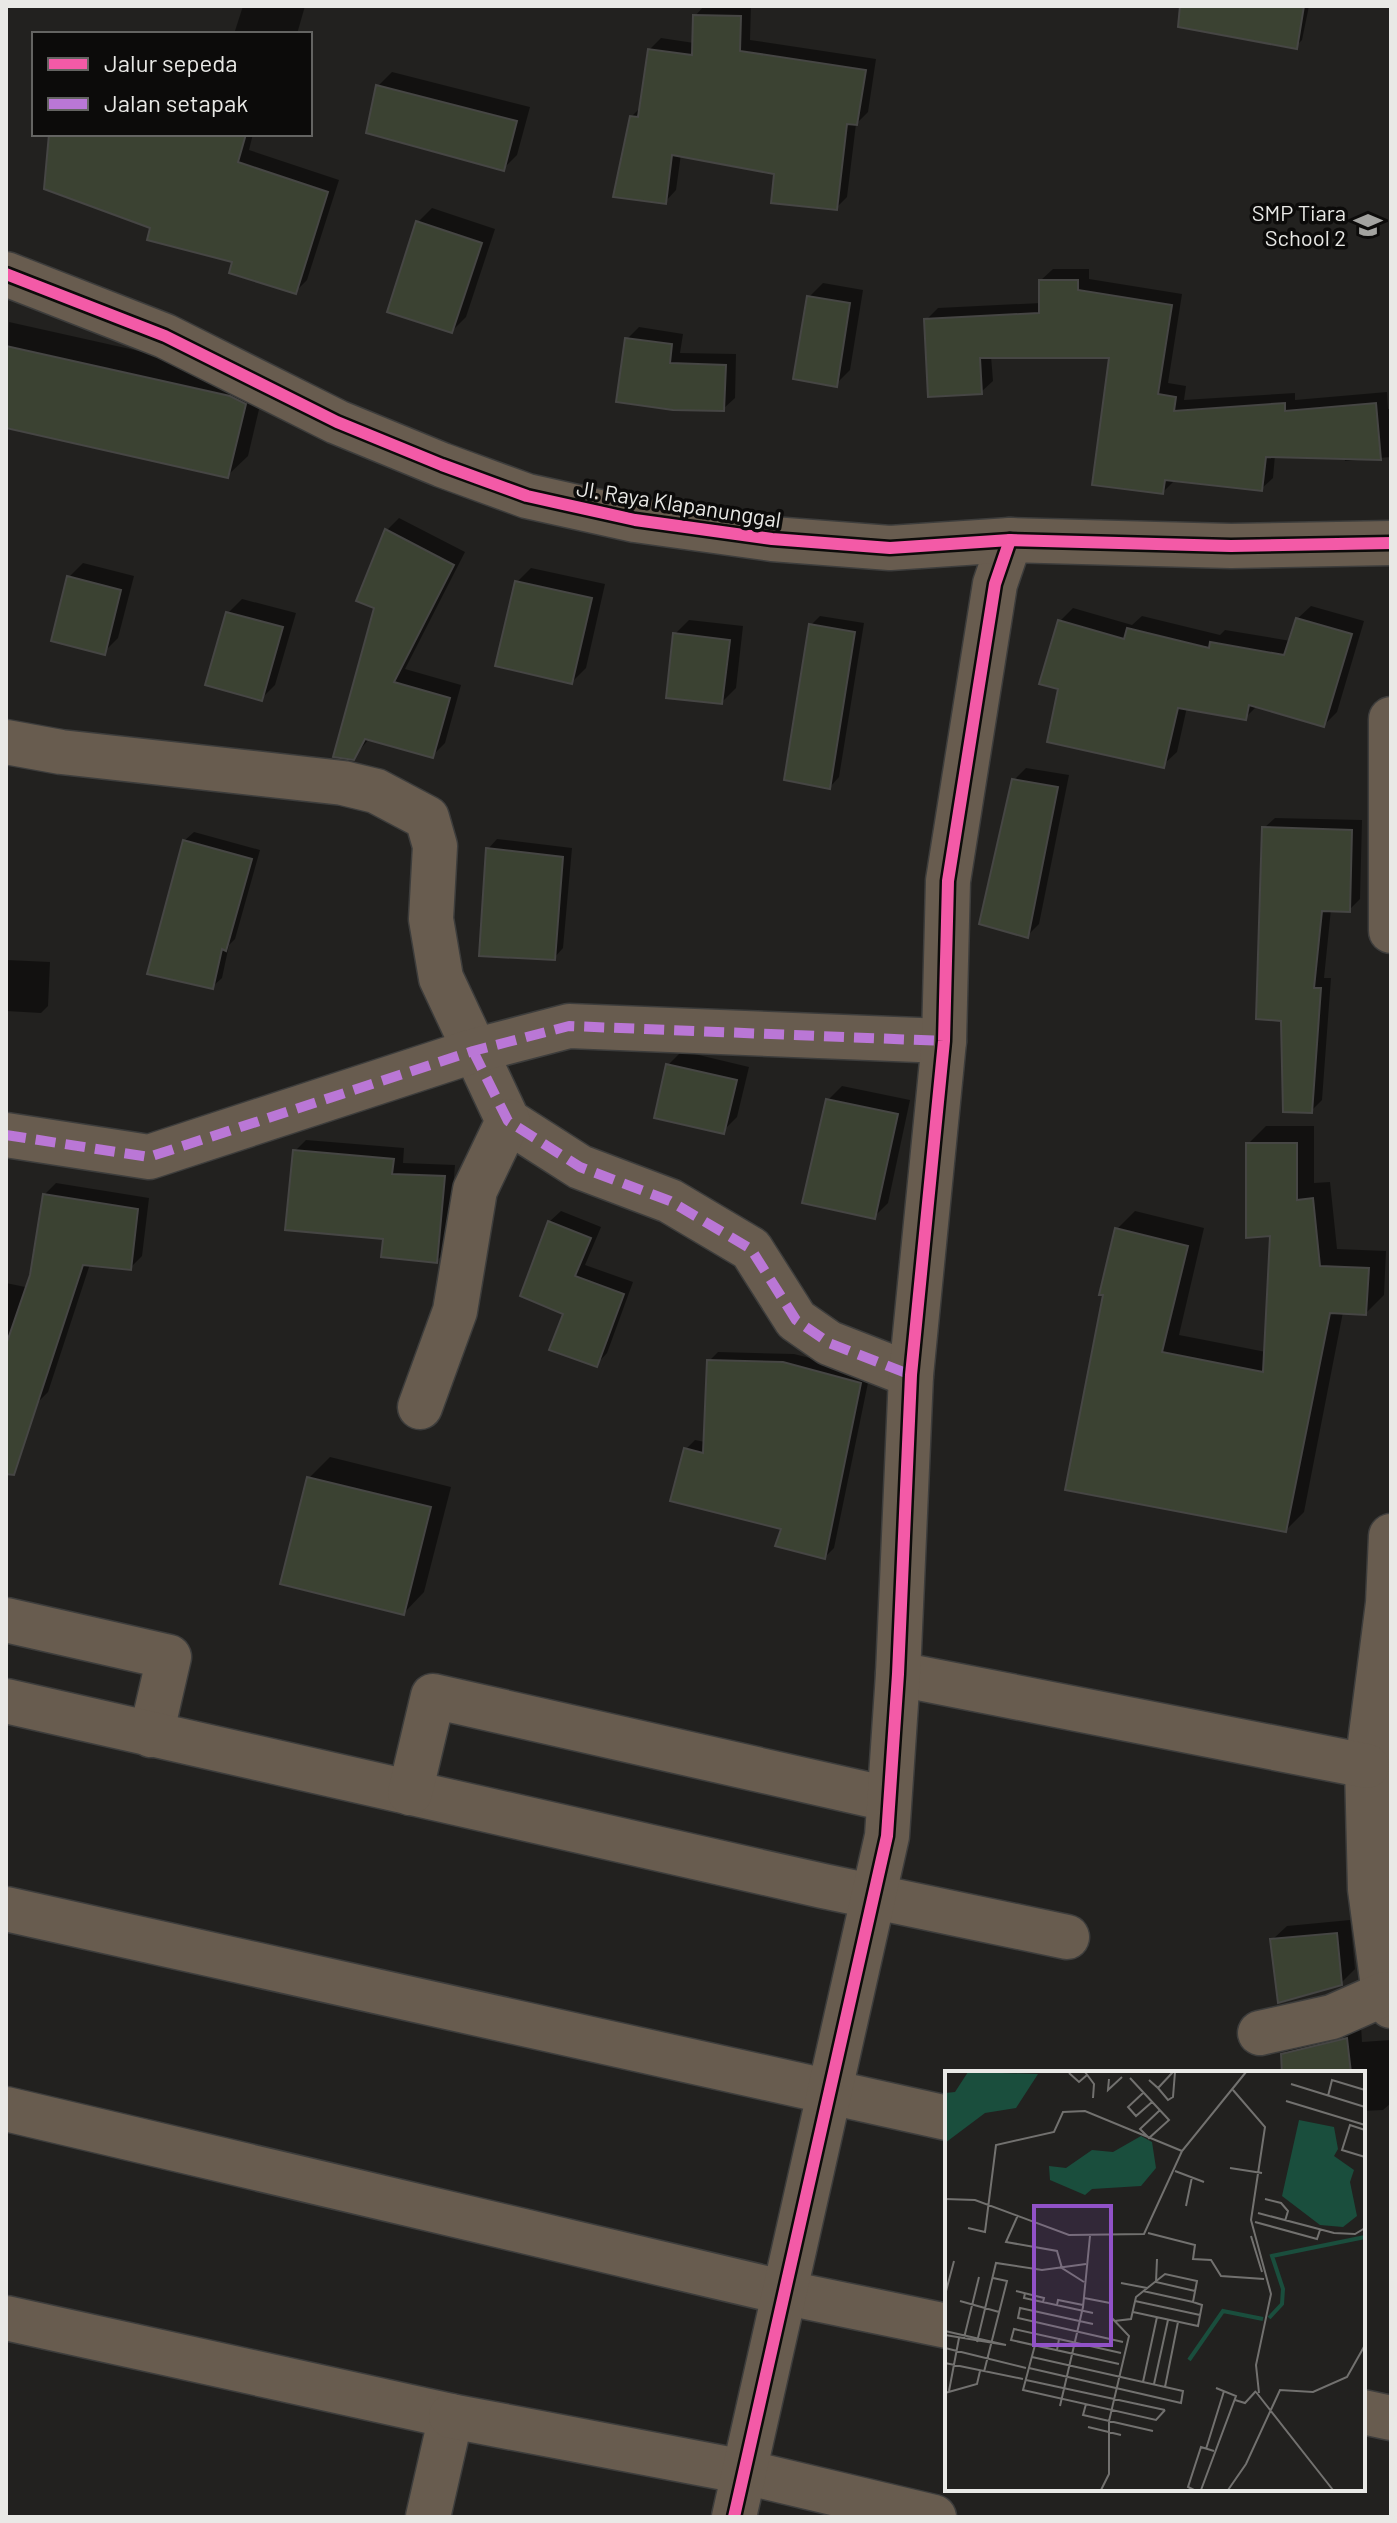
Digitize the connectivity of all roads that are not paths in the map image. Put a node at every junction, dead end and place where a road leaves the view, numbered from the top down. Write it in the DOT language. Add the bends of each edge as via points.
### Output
graph roads {
  1 [pos="6,274"];
  2 [pos="1010,540"];
  3 [pos="1391,543"];
  4 [pos="1391,719"];
  5 [pos="6,742"];
  6 [pos="1391,931"];
  7 [pos="944,1041"];
  8 [pos="473,1051"];
  9 [pos="508,1121"];
  10 [pos="6,1135"];
  11 [pos="911,1375"];
  12 [pos="420,1407"];
  13 [pos="1391,1536"];
  14 [pos="6,1620"];
  15 [pos="898,1674"];
  16 [pos="6,1701"];
  17 [pos="151,1735"];
  18 [pos="1367,1766"];
  19 [pos="410,1793"];
  20 [pos="888,1799"];
  21 [pos="872,1897"];
  22 [pos="6,1909"];
  23 [pos="1067,1937"];
  24 [pos="1388,2000"];
  25 [pos="1260,2033"];
  26 [pos="828,2093"];
  27 [pos="6,2109"];
  28 [pos="945,2118"];
  29 [pos="782,2292"];
  30 [pos="6,2318"];
  31 [pos="945,2326"];
  32 [pos="1365,2412"];
  33 [pos="451,2416"];
  34 [pos="1391,2418"];
  35 [pos="745,2472"];
  36 [pos="428,2517"];
  37 [pos="734,2517"];
  38 [pos="934,2517"];
  1 -- 2 [label="street, Jl. Raya Klapanunggal" via="165,336 337,422 527,496 635,520 772,539 890,548"];
  2 -- 3 [label="street, Jl. Raya Klapanunggal" via="1231,546"];
  2 -- 7 [label="street" via="995,584 948,881"];
  4 -- 6 [label="street"];
  5 -- 8 [label="street" via="343,783 409,806 427,818 435,846 431,919 441,978"];
  7 -- 8 [label="street" via="569,1026"];
  7 -- 11 [label="street"];
  8 -- 9 [label="street"];
  8 -- 10 [label="street" via="149,1157"];
  9 -- 11 [label="street" via="580,1167 670,1201 751,1249 796,1320 829,1343"];
  9 -- 12 [label="street" via="475,1190 455,1311"];
  11 -- 15 [label="street"];
  13 -- 18 [label="street"];
  14 -- 17 [label="street" via="169,1657"];
  15 -- 18 [label="street"];
  15 -- 20 [label="street"];
  16 -- 17 [label="street"];
  17 -- 19 [label="street"];
  18 -- 24 [label="street" via="1370,1889"];
  19 -- 20 [label="street" via="433,1696"];
  19 -- 21 [label="street"];
  20 -- 21 [label="street" via="887,1836"];
  21 -- 23 [label="street"];
  21 -- 26 [label="street"];
  22 -- 26 [label="street"];
  24 -- 25 [label="street"];
  26 -- 28 [label="street"];
  26 -- 29 [label="street"];
  27 -- 29 [label="street"];
  29 -- 31 [label="street"];
  29 -- 35 [label="street"];
  30 -- 33 [label="street"];
  32 -- 34 [label="street"];
  33 -- 35 [label="street"];
  33 -- 36 [label="street"];
  35 -- 37 [label="street"];
  35 -- 38 [label="street"];
}
